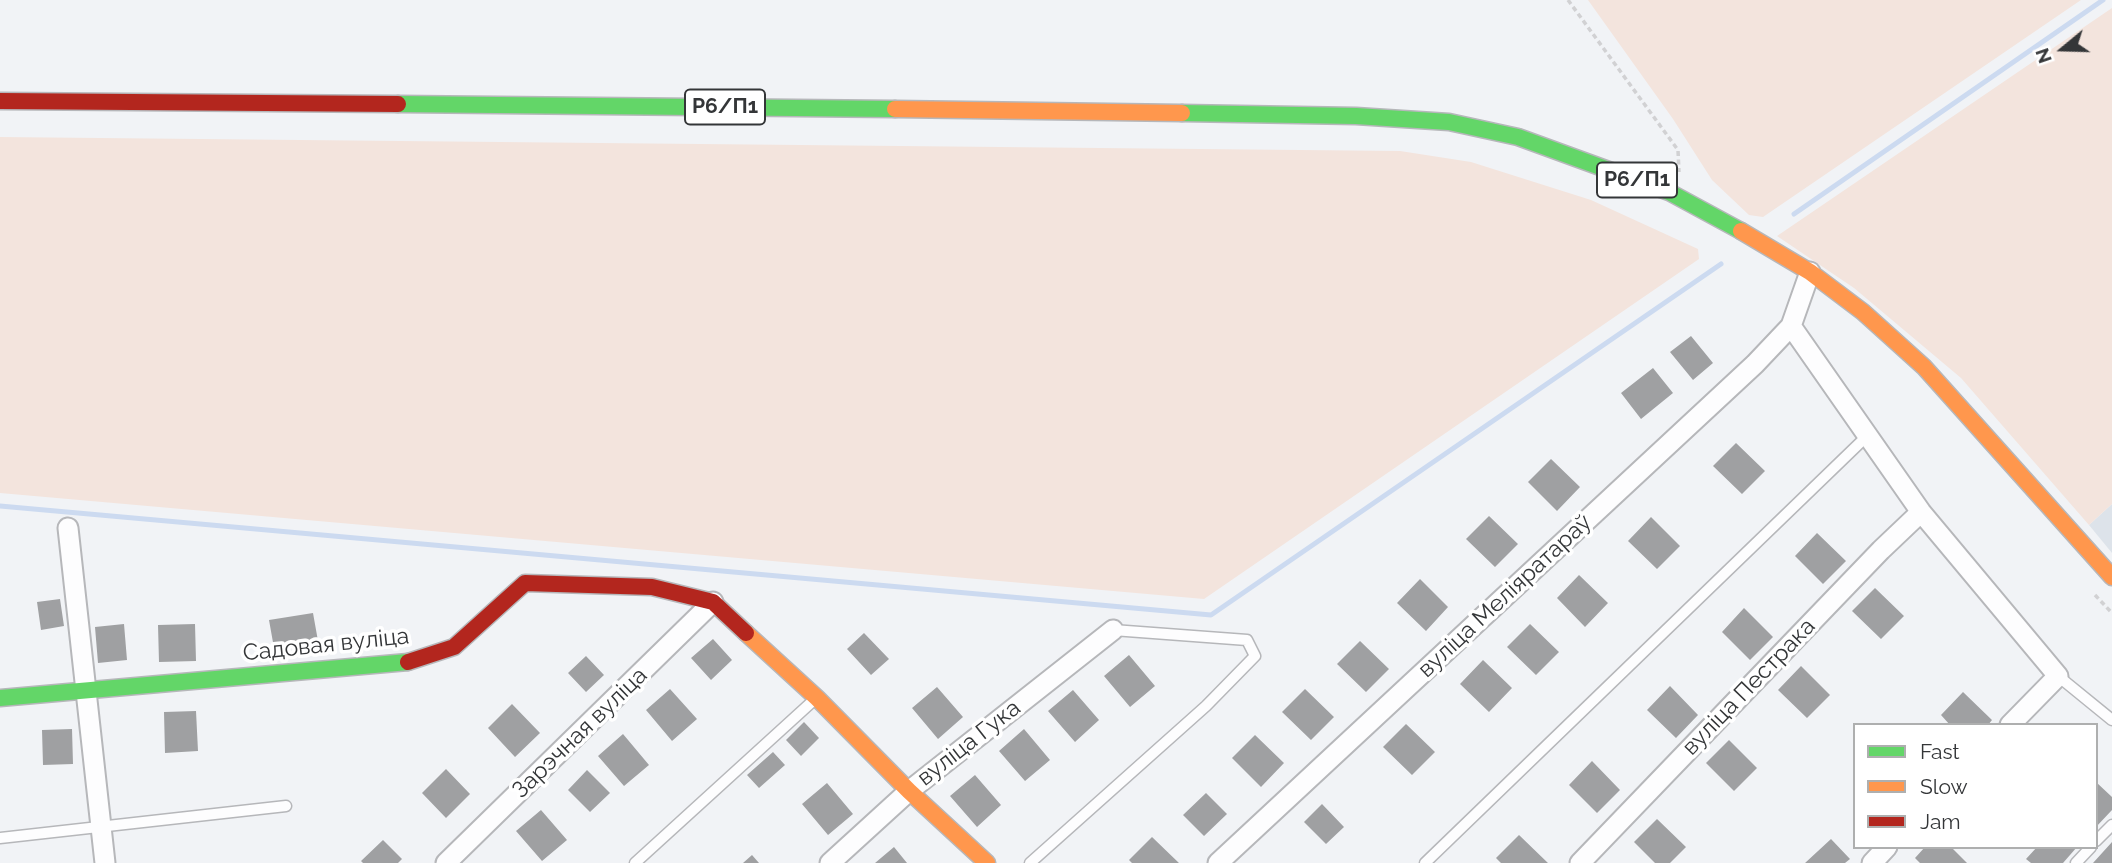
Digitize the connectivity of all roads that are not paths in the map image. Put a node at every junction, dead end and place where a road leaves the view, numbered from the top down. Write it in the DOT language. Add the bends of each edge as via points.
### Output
graph roads {
  1 [pos="0,101"];
  2 [pos="1810,272"];
  3 [pos="1791,326"];
  4 [pos="1867,436"];
  5 [pos="1921,512"];
  6 [pos="68,528"];
  7 [pos="2112,577"];
  8 [pos="713,602"];
  9 [pos="1114,630"];
  10 [pos="2058,676"];
  11 [pos="85,690"];
  12 [pos="0,698"];
  13 [pos="817,698"];
  14 [pos="2112,720"];
  15 [pos="2012,723"];
  16 [pos="909,791"];
  17 [pos="286,806"];
  18 [pos="2112,825"];
  19 [pos="101,828"];
  20 [pos="0,838"];
  21 [pos="2098,839"];
  22 [pos="1885,849"];
  23 [pos="2089,849"];
  24 [pos="105,863"];
  25 [pos="446,863"];
  26 [pos="635,863"];
  27 [pos="830,863"];
  28 [pos="987,863"];
  29 [pos="1030,863"];
  30 [pos="1217,863"];
  31 [pos="1425,863"];
  32 [pos="1580,863"];
  33 [pos="1872,863"];
  34 [pos="2076,863"];
  1 -- 2 [label="main road, Р6/П1" via="760,107 1356,116 1449,122 1518,137 1669,192"];
  2 -- 3 [label="street"];
  2 -- 7 [label="main road, Р6/П1" via="1924,367"];
  3 -- 4 [label="street"];
  3 -- 30 [label="street, вуліца Меліяратараў"];
  4 -- 5 [label="street"];
  4 -- 31 [label="lane"];
  5 -- 10 [label="street"];
  5 -- 32 [label="street, вуліца Пестрака"];
  6 -- 11 [label="street"];
  8 -- 11 [label="main road, Садовая вуліца" via="652,587 525,583 454,647 404,663"];
  8 -- 13 [label="main road"];
  8 -- 25 [label="street, Зарэчная вуліца"];
  9 -- 16 [label="street, вуліца Гука"];
  9 -- 29 [label="lane" via="1247,640 1255,656 1206,706"];
  10 -- 14 [label="lane"];
  10 -- 15 [label="street"];
  11 -- 12 [label="main road, Садовая вуліца"];
  11 -- 19 [label="street"];
  13 -- 16 [label="main road"];
  13 -- 26 [label="lane"];
  16 -- 27 [label="street, вуліца Гука"];
  16 -- 28 [label="main road"];
  17 -- 19 [label="lane"];
  18 -- 21 [label="lane"];
  19 -- 20 [label="lane"];
  19 -- 24 [label="street"];
  22 -- 33 [label="street"];
  23 -- 34 [label="lane"];
}
